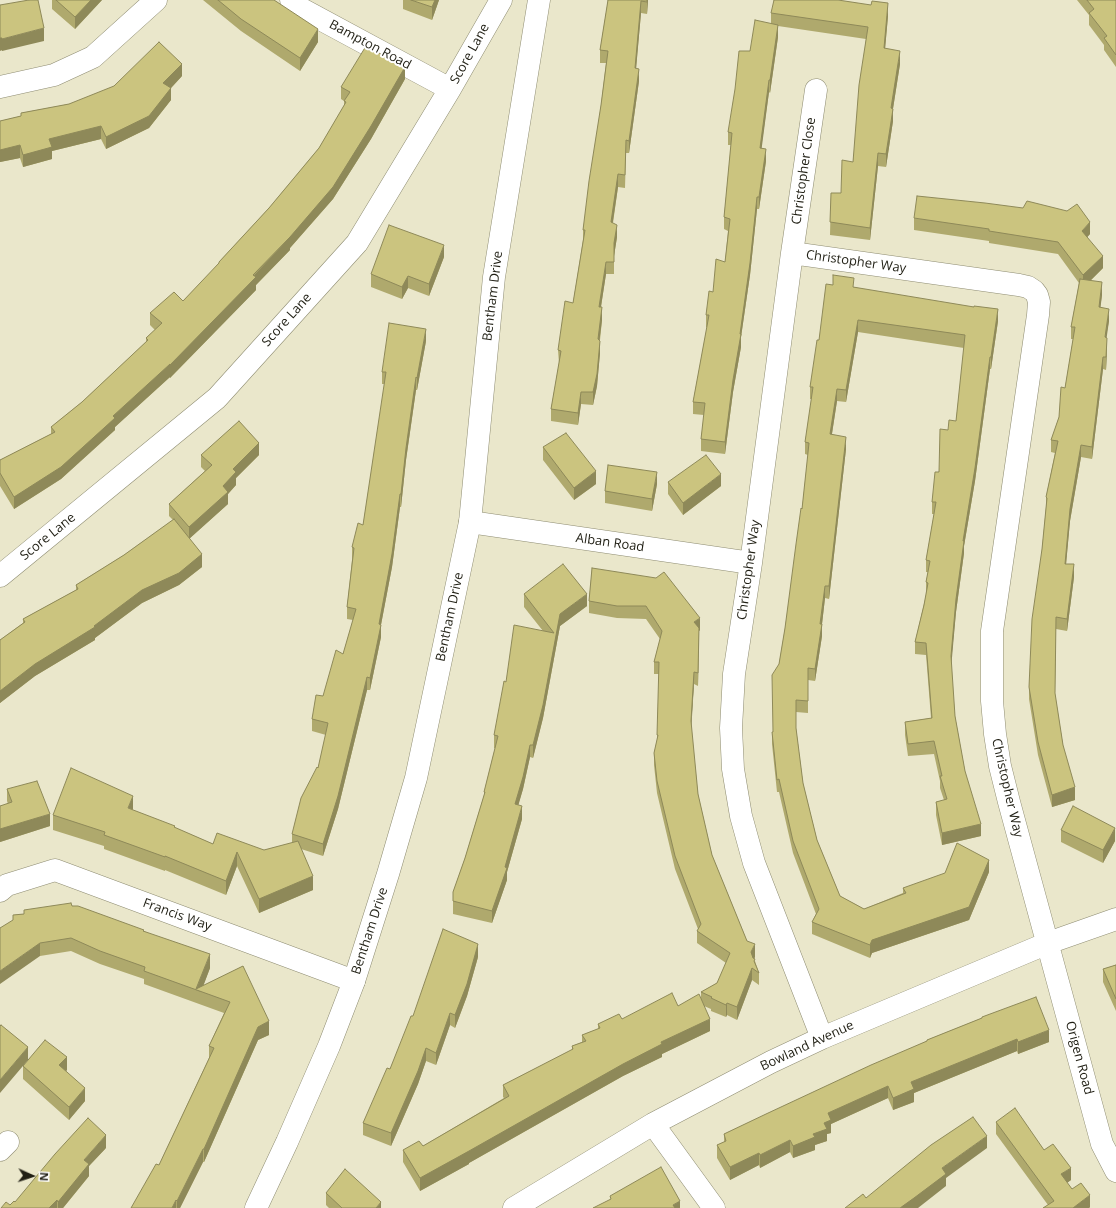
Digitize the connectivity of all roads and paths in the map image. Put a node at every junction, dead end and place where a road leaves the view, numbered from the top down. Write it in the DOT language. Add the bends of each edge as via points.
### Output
graph roads {
  1 [pos="156,0"];
  2 [pos="291,0"];
  3 [pos="501,0"];
  4 [pos="539,0"];
  5 [pos="0,87"];
  6 [pos="450,89"];
  7 [pos="816,90"];
  8 [pos="792,253"];
  9 [pos="470,522"];
  10 [pos="751,563"];
  11 [pos="0,576"];
  12 [pos="0,891"];
  13 [pos="1116,918"];
  14 [pos="1048,943"];
  15 [pos="354,981"];
  16 [pos="822,1038"];
  17 [pos="653,1124"];
  18 [pos="1116,1171"];
  19 [pos="256,1208"];
  20 [pos="514,1208"];
  21 [pos="714,1208"];
  1 -- 5 [label="street" via="94,57 54,75"];
  2 -- 6 [label="street, Bampton Road" via="296,6"];
  3 -- 6 [label="street, Score Lane"];
  4 -- 9 [label="street, Bentham Drive" via="494,277"];
  6 -- 11 [label="street, Score Lane" via="357,243 217,398"];
  7 -- 8 [label="street, Christopher Close"];
  8 -- 10 [label="street, Christopher Way"];
  8 -- 14 [label="street, Christopher Way" via="1019,285 1028,287 1037,295 1038,315 992,631 992,701 994,734 1000,766"];
  9 -- 10 [label="street, Alban Road"];
  9 -- 15 [label="street, Bentham Drive" via="416,778"];
  10 -- 16 [label="street, Christopher Way" via="734,674 731,728 733,769 741,816 754,863"];
  12 -- 15 [label="street, Francis Way" via="7,885 55,870"];
  13 -- 14 [label="street, Bowland Avenue"];
  14 -- 16 [label="street, Bowland Avenue"];
  14 -- 18 [label="street, Origen Road" via="1102,1144"];
  15 -- 19 [label="street, Bentham Drive" via="329,1046"];
  16 -- 17 [label="street, Bowland Avenue"];
  17 -- 20 [label="street, Bowland Avenue"];
  17 -- 21 [label="street"];
}
